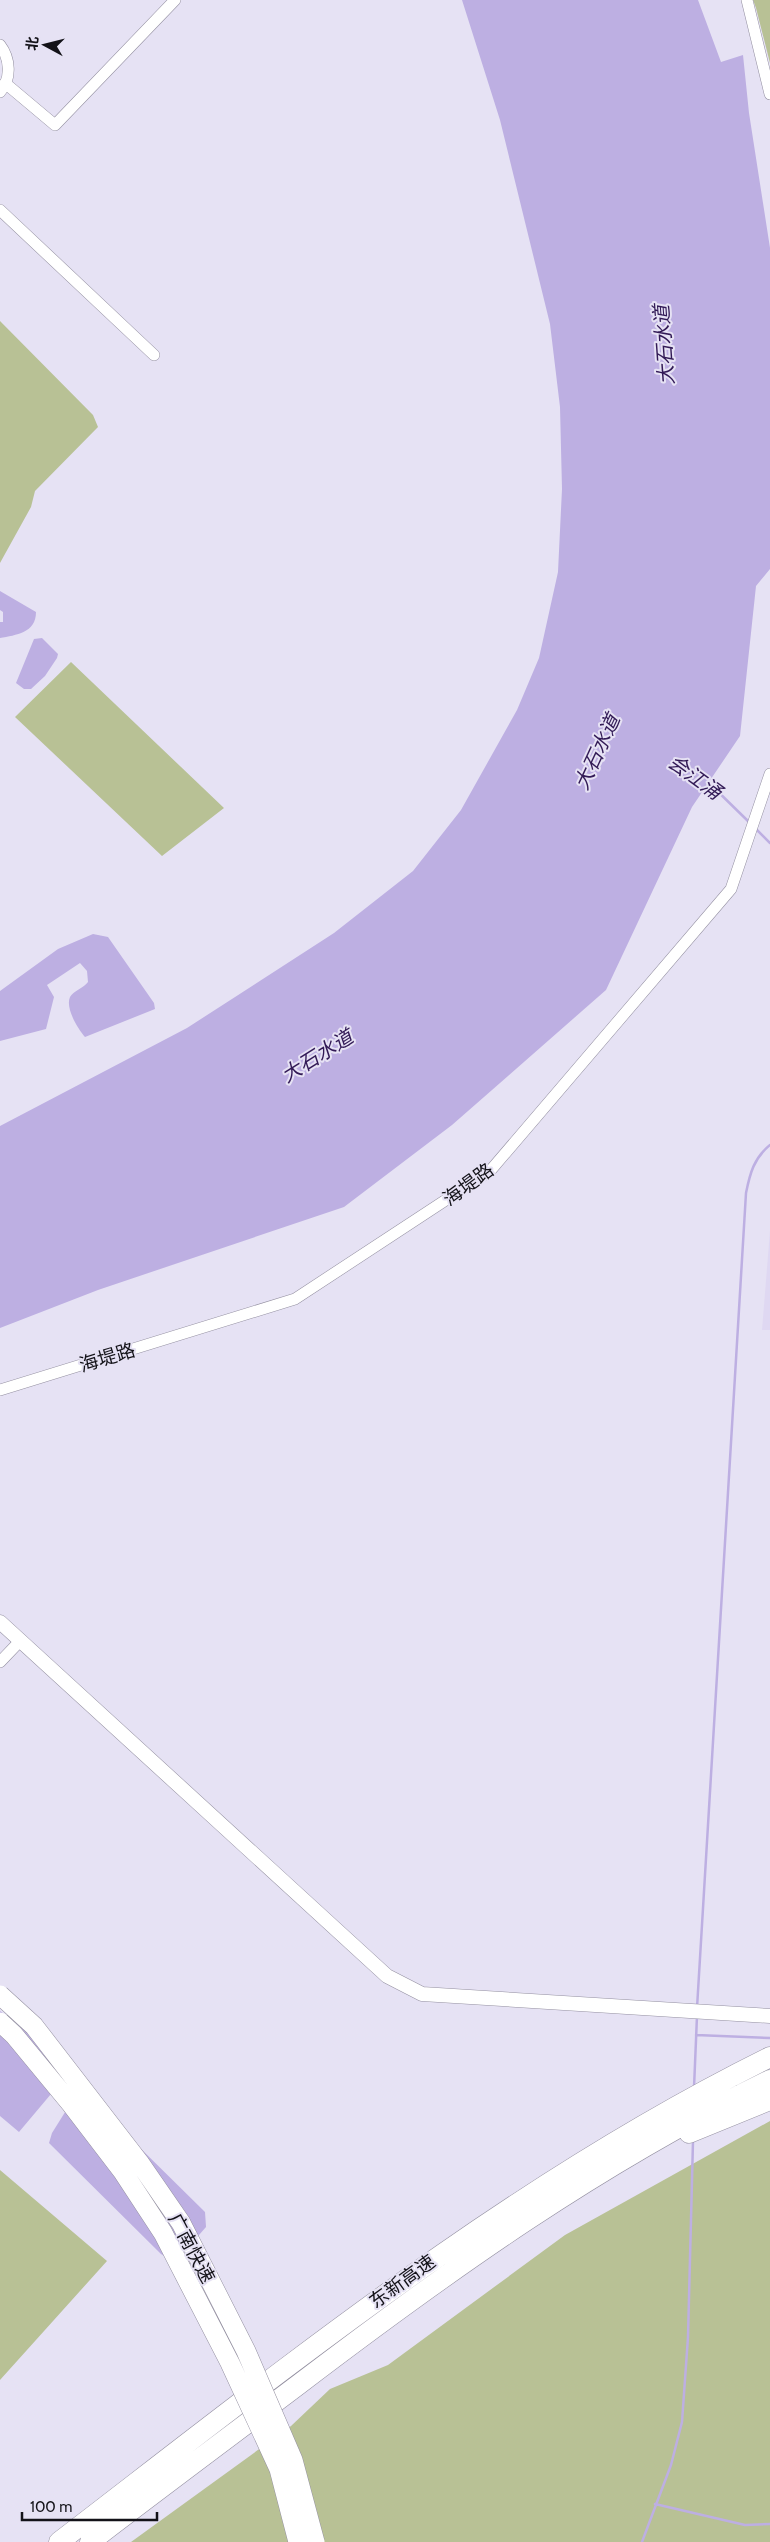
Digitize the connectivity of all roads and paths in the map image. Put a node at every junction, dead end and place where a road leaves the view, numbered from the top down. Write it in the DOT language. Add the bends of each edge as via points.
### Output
graph roads {
  1 [pos="175,0"];
  2 [pos="747,0"];
  3 [pos="0,44"];
  4 [pos="2,88"];
  5 [pos="770,94"];
  6 [pos="0,210"];
  7 [pos="154,354"];
  8 [pos="770,774"];
  9 [pos="0,1390"];
  10 [pos="0,1622"];
  11 [pos="21,1640"];
  12 [pos="0,1662"];
  13 [pos="0,1995"];
  14 [pos="770,2016"];
  15 [pos="0,2022"];
  16 [pos="770,2057"];
  17 [pos="770,2080"];
  18 [pos="770,2100"];
  19 [pos="616,2163"];
  20 [pos="58,2542"];
  21 [pos="90,2542"];
  22 [pos="298,2542"];
  23 [pos="315,2542"];
  1 -- 4 [label="street" via="56,125"];
  2 -- 5 [label="street"];
  3 -- 4 [label="street" via="7,57 8,75"];
  6 -- 7 [label="street"];
  8 -- 9 [label="street, 海堤路" via="731,889 490,1171 295,1299"];
  10 -- 11 [label="street"];
  11 -- 12 [label="street"];
  11 -- 14 [label="street" via="387,1976 422,1994"];
  13 -- 23 [label="highway, 广南快速, bridge" via="34,2026 182,2223 246,2351 293,2460"];
  15 -- 22 [label="highway, 广南快速, bridge" via="76,2111 123,2172 163,2233 230,2363 279,2469"];
  16 -- 20 [label="highway, 东新高速, bridge" via="686,2100 533,2192 389,2290"];
  17 -- 19 [label="highway, 东新高速" via="706,2111"];
  18 -- 19 [label="highway"];
  19 -- 21 [label="highway, 东新高速, bridge" via="537,2212 405,2304"];
}
